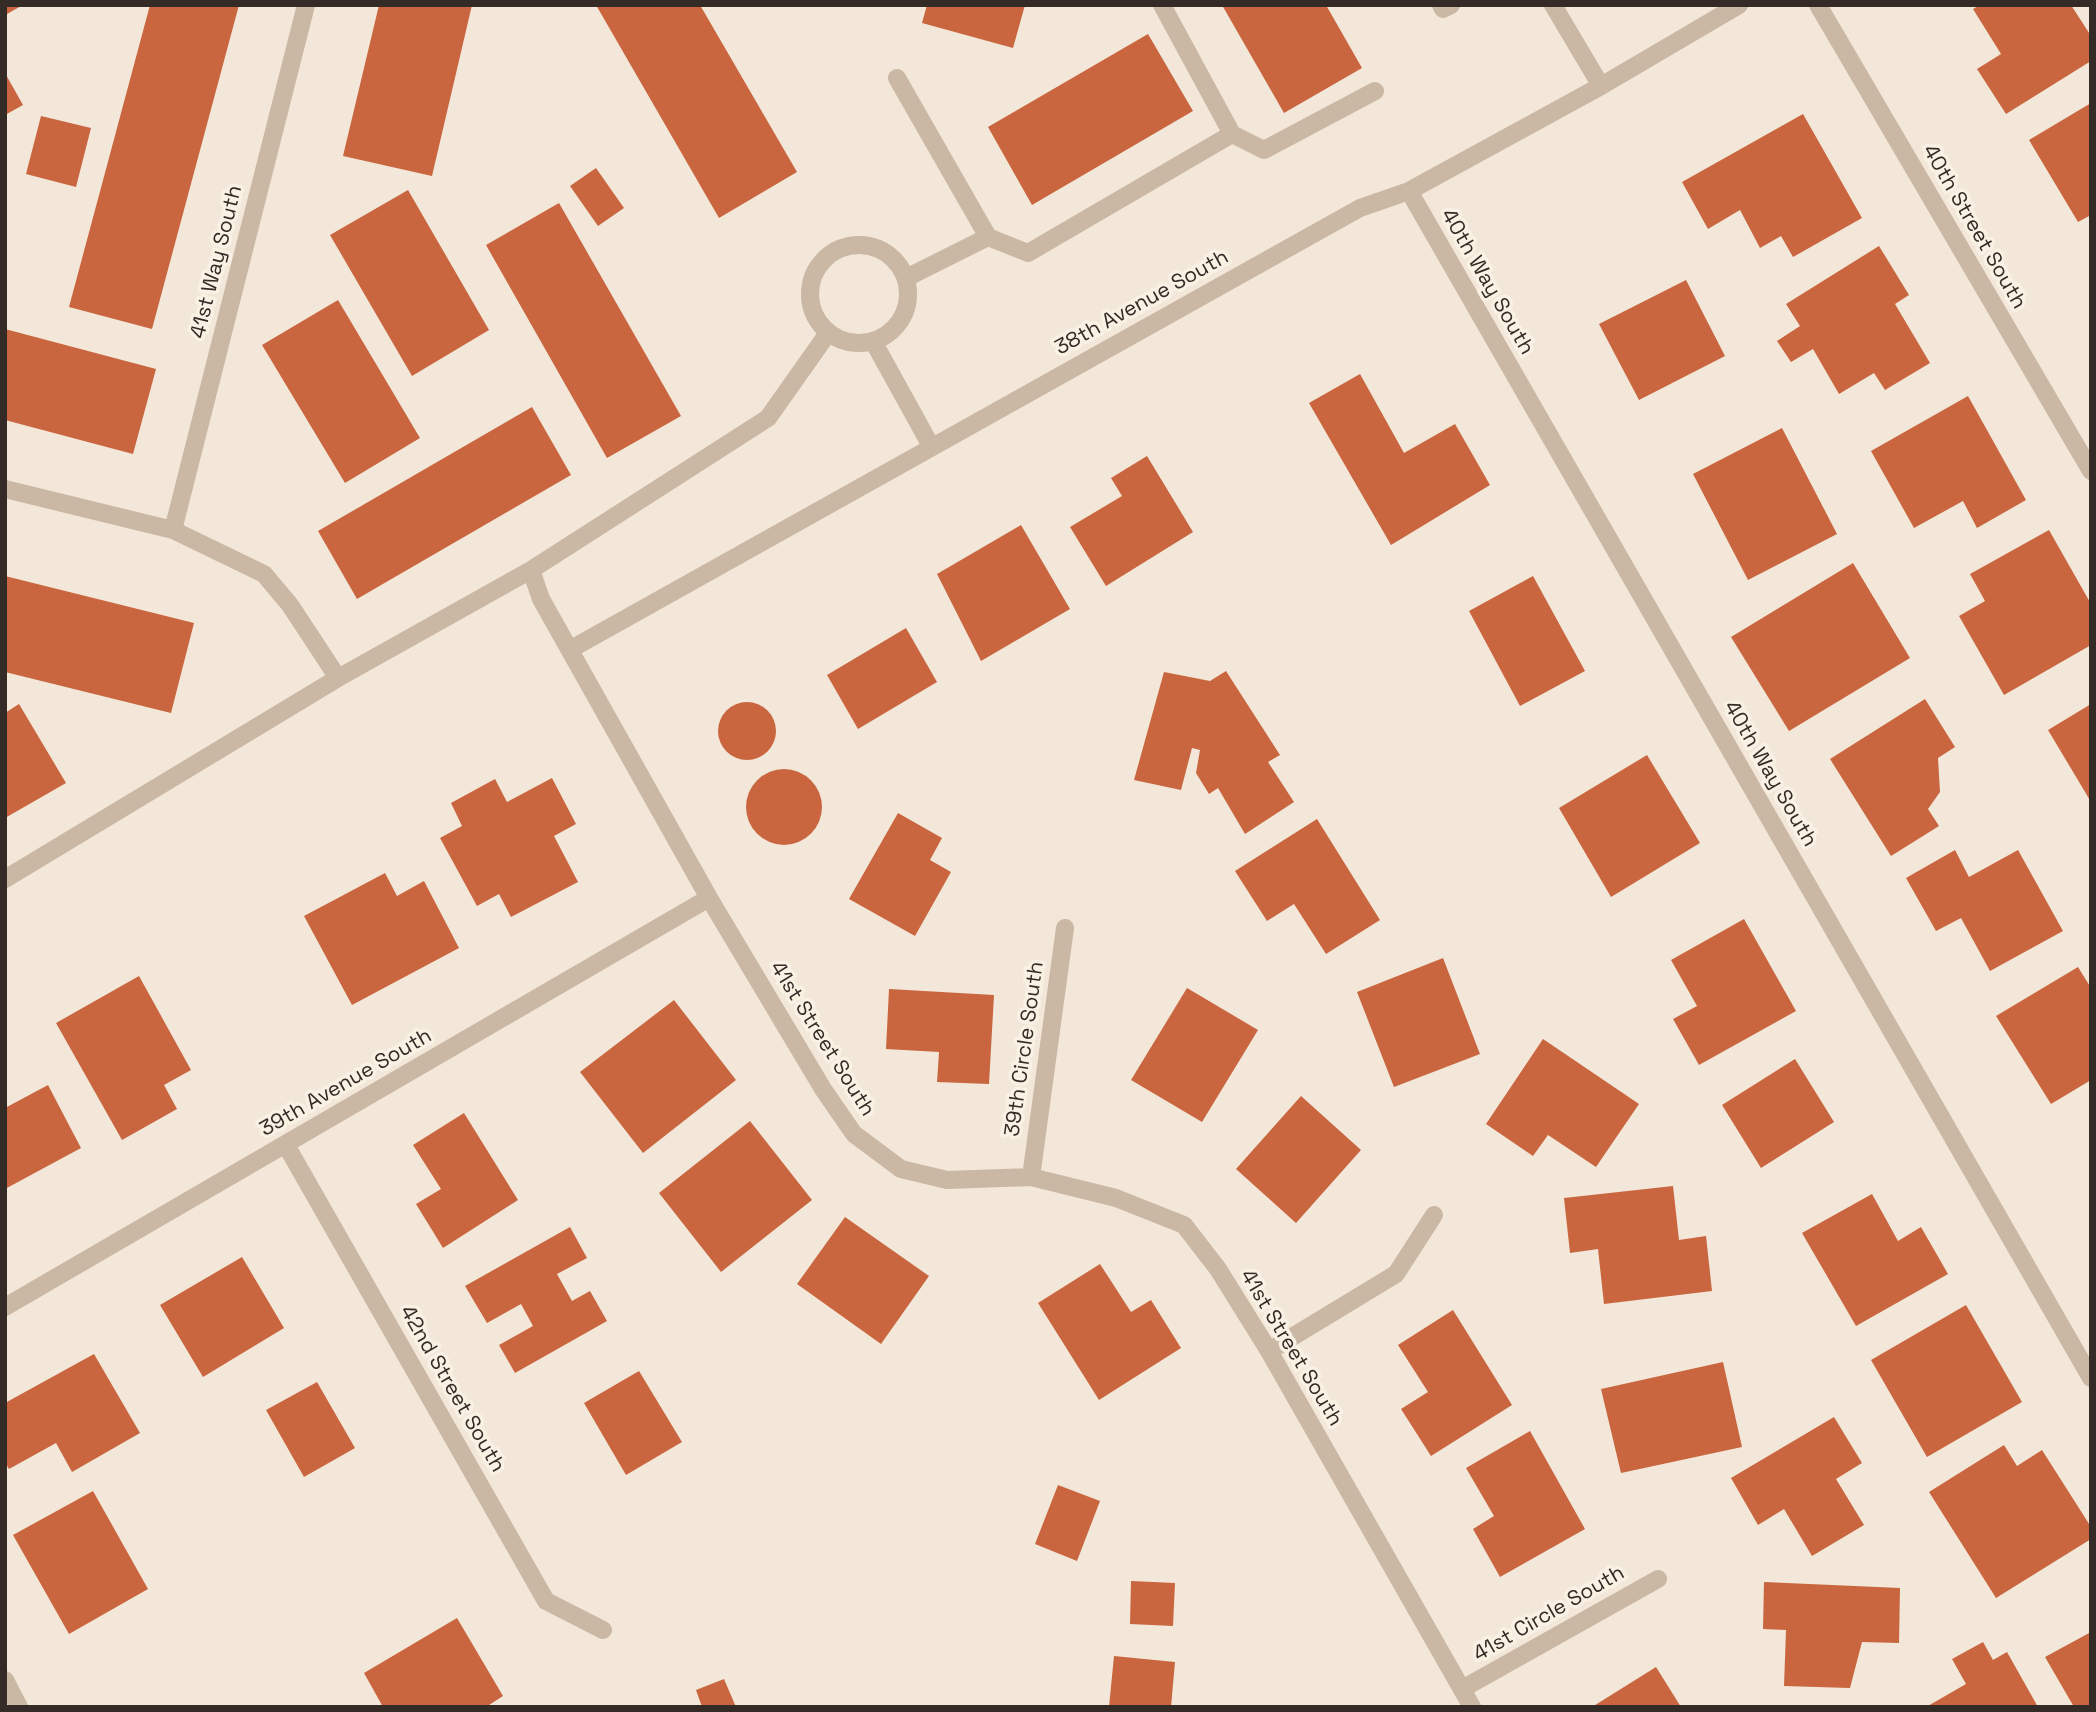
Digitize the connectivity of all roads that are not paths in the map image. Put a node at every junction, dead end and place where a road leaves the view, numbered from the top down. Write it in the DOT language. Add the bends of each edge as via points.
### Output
graph roads {
  1 [pos="306,5"];
  2 [pos="1163,5"];
  3 [pos="1553,5"];
  4 [pos="1739,5"];
  5 [pos="1818,5"];
  6 [pos="897,78"];
  7 [pos="1601,86"];
  8 [pos="1376,92"];
  9 [pos="1232,134"];
  10 [pos="1409,191"];
  11 [pos="988,237"];
  12 [pos="906,278"];
  13 [pos="828,333"];
  14 [pos="873,341"];
  15 [pos="931,446"];
  16 [pos="2091,471"];
  17 [pos="5,489"];
  18 [pos="173,530"];
  19 [pos="531,570"];
  20 [pos="571,649"];
  21 [pos="338,678"];
  22 [pos="5,879"];
  23 [pos="709,898"];
  24 [pos="1065,928"];
  25 [pos="286,1145"];
  26 [pos="1031,1177"];
  27 [pos="1434,1215"];
  28 [pos="5,1307"];
  29 [pos="1269,1351"];
  30 [pos="2091,1378"];
  31 [pos="1658,1579"];
  32 [pos="604,1630"];
  33 [pos="5,1680"];
  34 [pos="1462,1689"];
  35 [pos="19,1707"];
  36 [pos="1472,1707"];
  1 -- 18 [label="street, 41st Way South"];
  2 -- 9 [label="street"];
  3 -- 7 [label="street"];
  4 -- 7 [label="street, 38th Avenue South"];
  5 -- 16 [label="street, 40th Street South"];
  6 -- 11 [label="street"];
  7 -- 10 [label="street, 38th Avenue South"];
  8 -- 9 [label="street" via="1264,150"];
  9 -- 11 [label="street" via="1028,253"];
  10 -- 15 [label="street, 38th Avenue South" via="1360,208"];
  10 -- 30 [label="street, 40th Way South"];
  11 -- 12 [label="street"];
  12 -- 13 [label="street" via="893,258 872,246 855,244 824,258 812,280 810,305"];
  12 -- 14 [label="street" via="908,293 899,323"];
  13 -- 14 [label="street" via="858,344"];
  13 -- 19 [label="street" via="768,418"];
  14 -- 15 [label="street"];
  15 -- 20 [label="street, 38th Avenue South"];
  17 -- 18 [label="street"];
  18 -- 21 [label="street" via="264,574"];
  19 -- 20 [label="street, 41st Street South" via="541,599"];
  19 -- 21 [label="street"];
  20 -- 23 [label="street, 41st Street South"];
  21 -- 22 [label="street"];
  23 -- 25 [label="street, 39th Avenue South"];
  23 -- 26 [label="street, 41st Street South" via="823,1089 855,1134 901,1169 947,1180"];
  24 -- 26 [label="street, 39th Circle South"];
  25 -- 28 [label="street, 39th Avenue South"];
  25 -- 32 [label="street, 42nd Street South" via="546,1601"];
  26 -- 29 [label="street, 41st Street South" via="1116,1198 1184,1225 1218,1269"];
  27 -- 29 [label="street" via="1396,1274"];
  29 -- 34 [label="street, 41st Street South"];
  31 -- 34 [label="street, 41st Circle South"];
  33 -- 35 [label="street"];
  34 -- 36 [label="street, 41st Street South"];
}
